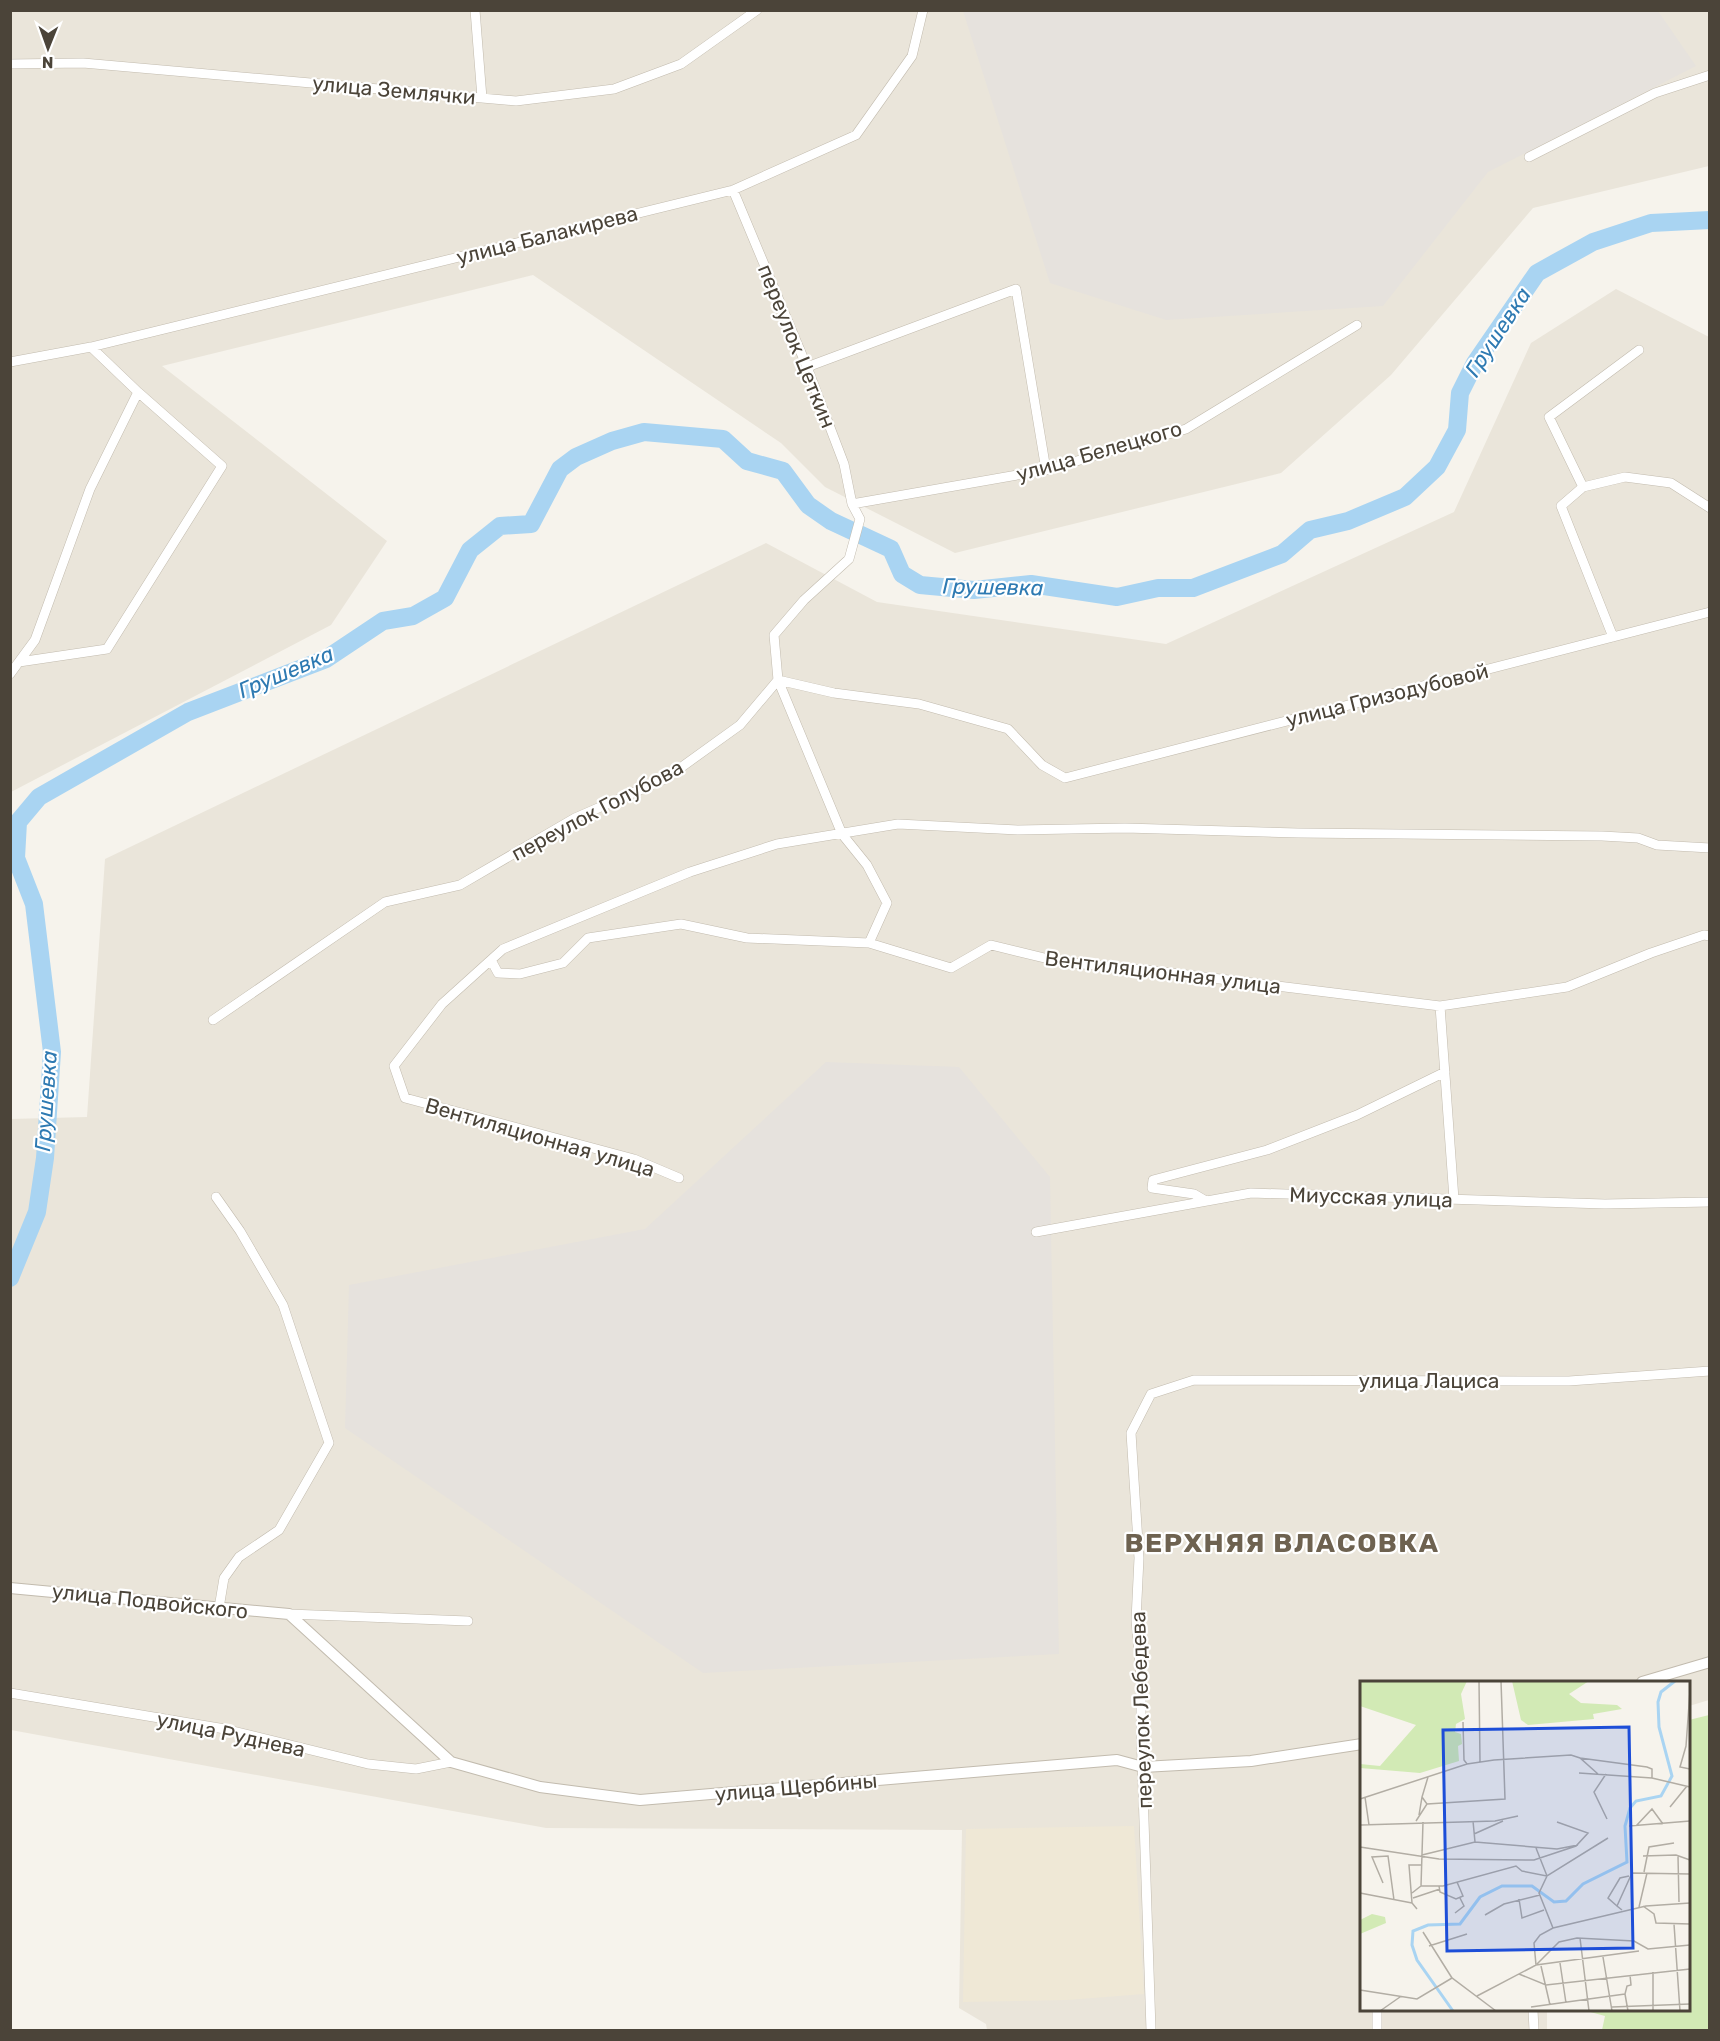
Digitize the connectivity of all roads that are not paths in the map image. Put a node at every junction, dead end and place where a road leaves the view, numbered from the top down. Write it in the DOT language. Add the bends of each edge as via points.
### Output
graph roads {
  1 [pos="475,10"];
  2 [pos="757,10"];
  3 [pos="923,10"];
  4 [pos="10,64"];
  5 [pos="1710,75"];
  6 [pos="482,98"];
  7 [pos="1529,157"];
  8 [pos="733,190"];
  9 [pos="1356,325"];
  10 [pos="91,347"];
  11 [pos="1639,350"];
  12 [pos="10,362"];
  13 [pos="807,367"];
  14 [pos="138,392"];
  15 [pos="1046,470"];
  16 [pos="1583,487"];
  17 [pos="852,504"];
  18 [pos="1710,508"];
  19 [pos="1710,612"];
  20 [pos="1612,637"];
  21 [pos="19,662"];
  22 [pos="10,674"];
  23 [pos="778,680"];
  24 [pos="843,834"];
  25 [pos="1710,848"];
  26 [pos="1710,936"];
  27 [pos="869,943"];
  28 [pos="491,960"];
  29 [pos="1440,1006"];
  30 [pos="213,1020"];
  31 [pos="1445,1072"];
  32 [pos="679,1178"];
  33 [pos="216,1197"];
  34 [pos="1454,1199"];
  35 [pos="1206,1201"];
  36 [pos="1710,1202"];
  37 [pos="1036,1232"];
  38 [pos="1710,1371"];
  39 [pos="1151,1394"];
  40 [pos="10,1587"];
  41 [pos="219,1608"];
  42 [pos="289,1614"];
  43 [pos="468,1622"];
  44 [pos="1710,1662"];
  45 [pos="1648,1681"];
  46 [pos="10,1693"];
  47 [pos="1360,1744"];
  48 [pos="451,1762"];
  49 [pos="1143,1767"];
  50 [pos="1377,2011"];
  51 [pos="1533,2011"];
  52 [pos="1151,2031"];
  53 [pos="1377,2031"];
  54 [pos="1533,2031"];
  1 -- 6 [label="street"];
  2 -- 6 [label="street, улица Землячки" via="681,64 614,89 516,101"];
  3 -- 8 [label="street, улица Балакирева" via="912,56 856,135"];
  4 -- 6 [label="street, улица Землячки" via="83,63"];
  5 -- 7 [label="street" via="1655,93"];
  8 -- 10 [label="street, улица Балакирева"];
  8 -- 13 [label="street, переулок Цеткин"];
  9 -- 15 [label="street, улица Белецкого" via="1186,429"];
  10 -- 12 [label="street, улица Балакирева"];
  10 -- 14 [label="street"];
  11 -- 16 [label="street" via="1549,417"];
  13 -- 15 [label="street" via="1016,289"];
  13 -- 17 [label="street, переулок Цеткин" via="844,464"];
  14 -- 21 [label="street" via="90,489 35,640"];
  14 -- 21 [label="street" via="222,466 107,649"];
  15 -- 17 [label="street, улица Белецкого"];
  16 -- 18 [label="street" via="1625,477 1671,483"];
  16 -- 20 [label="street" via="1560,506"];
  17 -- 23 [label="street, переулок Цеткин" via="860,519 849,559 804,600 774,635"];
  19 -- 20 [label="street, улица Гризодубовой"];
  20 -- 23 [label="street, улица Гризодубовой" via="1065,778 1042,765 1008,729 919,704 834,693"];
  21 -- 22 [label="street"];
  23 -- 24 [label="street"];
  23 -- 30 [label="street, переулок Голубова" via="740,725 664,779 575,818 460,885 384,902"];
  24 -- 25 [label="street" via="898,824 1018,830 1125,828 1602,836"];
  24 -- 27 [label="street" via="867,865 887,903"];
  24 -- 28 [label="street" via="777,844 690,872 503,949"];
  26 -- 29 [label="street, Вентиляционная улица" via="1651,953 1567,987"];
  27 -- 28 [label="street, Вентиляционная улица" via="747,938 681,924 588,938 563,963 520,974 498,973"];
  27 -- 29 [label="street, Вентиляционная улица" via="951,968 991,945 1061,962"];
  28 -- 32 [label="street, Вентиляционная улица" via="442,1004 394,1066 405,1098 634,1159"];
  29 -- 31 [label="street"];
  31 -- 34 [label="street"];
  31 -- 35 [label="street" via="1357,1115 1267,1150 1153,1180 1152,1188 1194,1194"];
  33 -- 41 [label="street" via="283,1305 328,1443 279,1530 239,1557 224,1578"];
  34 -- 35 [label="street, Миусская улица" via="1251,1193"];
  34 -- 36 [label="street, Миусская улица" via="1605,1204"];
  35 -- 37 [label="street, Миусская улица"];
  38 -- 39 [label="street, улица Лациса" via="1569,1381 1194,1380"];
  39 -- 49 [label="street, переулок Лебедева" via="1131,1433 1139,1558 1136,1620"];
  40 -- 41 [label="street, улица Подвойского"];
  41 -- 42 [label="street, улица Подвойского"];
  42 -- 43 [label="street"];
  42 -- 48 [label="street, улица Щербины"];
  44 -- 45 [label="street"];
  46 -- 48 [label="street, улица Руднева" via="225,1730 368,1764 416,1769"];
  47 -- 49 [label="street, улица Щербины" via="1251,1761"];
  48 -- 49 [label="street, улица Щербины" via="540,1787 640,1800 1117,1760"];
  49 -- 52 [label="street, переулок Лебедева"];
  50 -- 53 [label="street"];
  51 -- 54 [label="street"];
}
